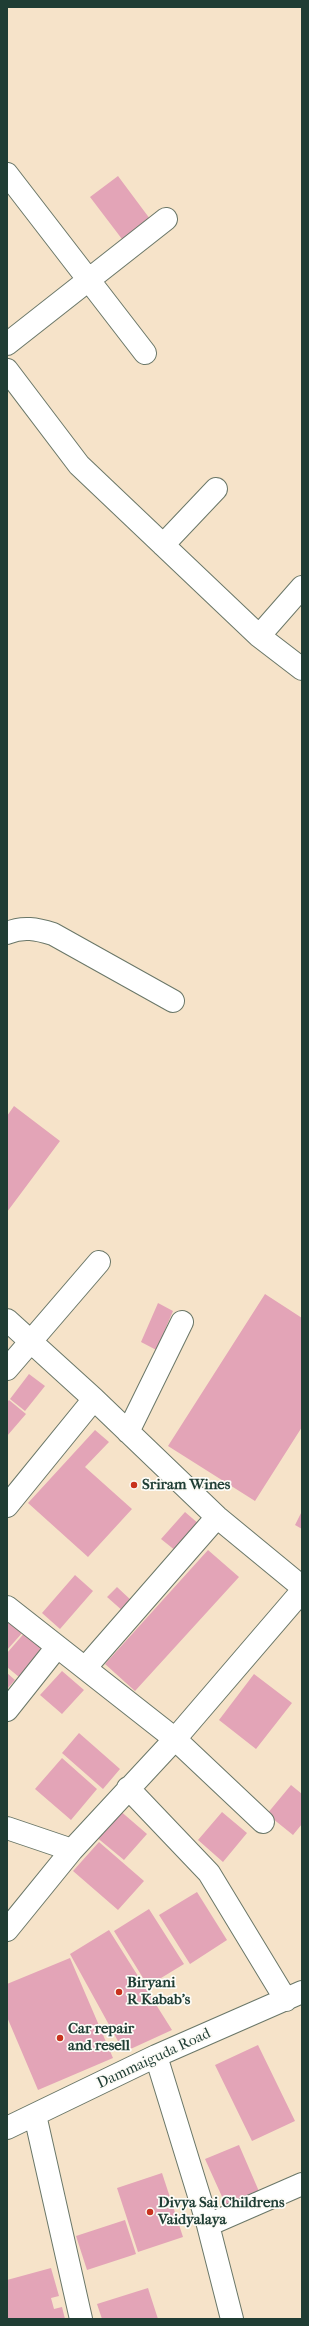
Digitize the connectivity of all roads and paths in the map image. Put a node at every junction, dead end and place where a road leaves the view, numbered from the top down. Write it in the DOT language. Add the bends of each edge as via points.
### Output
graph roads {
  1 [pos="7,174"];
  2 [pos="166,219"];
  3 [pos="89,280"];
  4 [pos="7,344"];
  5 [pos="145,353"];
  6 [pos="7,370"];
  7 [pos="216,489"];
  8 [pos="163,545"];
  9 [pos="302,587"];
  10 [pos="259,636"];
  11 [pos="302,669"];
  12 [pos="7,933"];
  13 [pos="173,1001"];
  14 [pos="99,1262"];
  15 [pos="7,1320"];
  16 [pos="182,1322"];
  17 [pos="32,1341"];
  18 [pos="7,1370"];
  19 [pos="94,1399"];
  20 [pos="128,1432"];
  21 [pos="7,1506"];
  22 [pos="217,1517"];
  23 [pos="302,1587"];
  24 [pos="302,1591"];
  25 [pos="7,1607"];
  26 [pos="57,1647"];
  27 [pos="86,1668"];
  28 [pos="7,1710"];
  29 [pos="175,1739"];
  30 [pos="128,1788"];
  31 [pos="263,1822"];
  32 [pos="7,1828"];
  33 [pos="72,1850"];
  34 [pos="7,1930"];
  35 [pos="294,1996"];
  36 [pos="156,2056"];
  37 [pos="35,2115"];
  38 [pos="7,2128"];
  39 [pos="302,2184"];
  40 [pos="208,2225"];
  41 [pos="81,2319"];
  42 [pos="232,2319"];
  1 -- 3 [label="street"];
  2 -- 3 [label="street"];
  3 -- 4 [label="street"];
  3 -- 5 [label="street"];
  6 -- 8 [label="street" via="79,465"];
  7 -- 8 [label="street"];
  8 -- 10 [label="street"];
  9 -- 10 [label="street"];
  10 -- 11 [label="street"];
  12 -- 13 [label="street" via="18,928 37,929 53,934"];
  14 -- 17 [label="street"];
  15 -- 17 [label="street"];
  16 -- 20 [label="street"];
  17 -- 18 [label="street"];
  17 -- 19 [label="street"];
  19 -- 20 [label="street"];
  19 -- 21 [label="street"];
  20 -- 22 [label="street"];
  22 -- 23 [label="street"];
  22 -- 27 [label="street"];
  24 -- 29 [label="street"];
  25 -- 26 [label="street"];
  26 -- 27 [label="street"];
  26 -- 28 [label="street"];
  27 -- 29 [label="street"];
  29 -- 30 [label="street"];
  29 -- 31 [label="street"];
  30 -- 33 [label="street"];
  30 -- 35 [label="street" via="209,1873"];
  32 -- 33 [label="street"];
  33 -- 34 [label="street"];
  35 -- 36 [label="street, Dammaiguda Road"];
  36 -- 37 [label="street, Dammaiguda Road"];
  36 -- 40 [label="street"];
  37 -- 38 [label="street, Dammaiguda Road"];
  37 -- 41 [label="street"];
  39 -- 40 [label="street"];
  40 -- 42 [label="street"];
}
